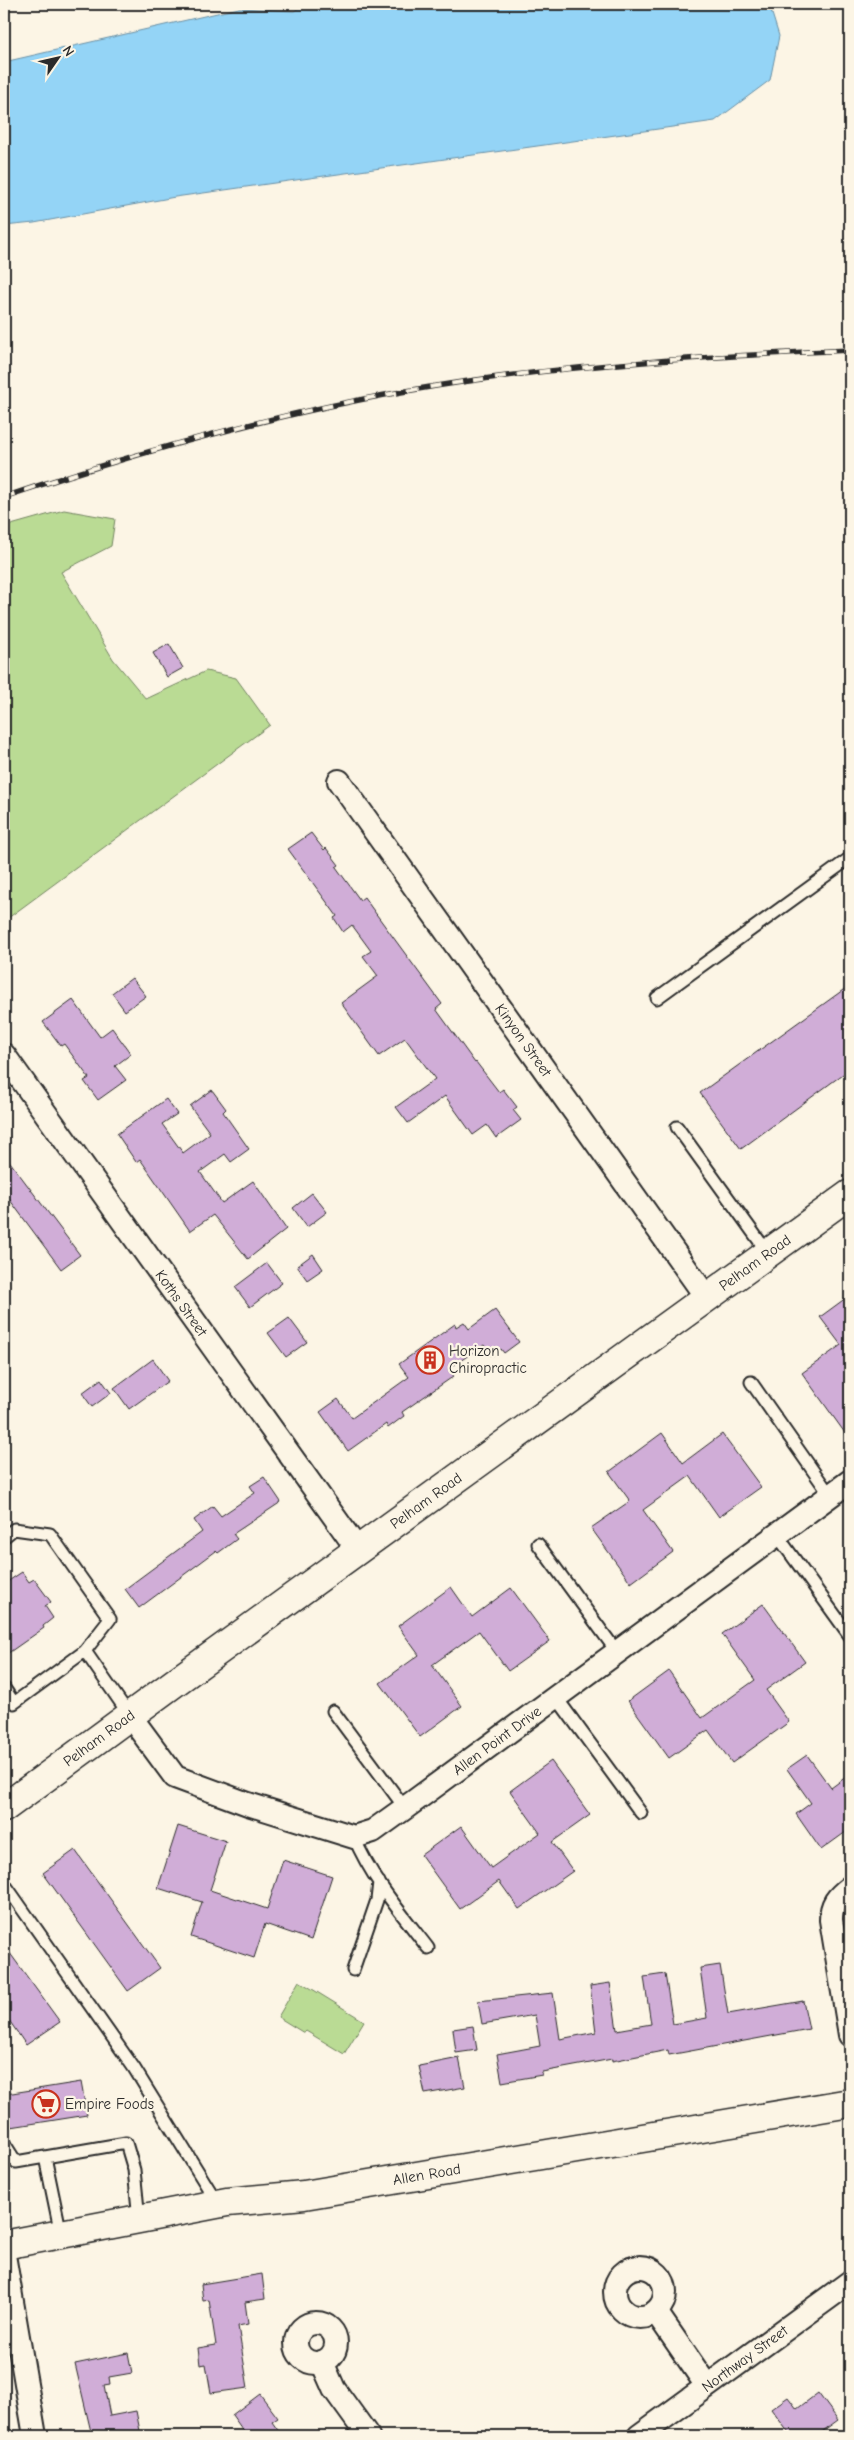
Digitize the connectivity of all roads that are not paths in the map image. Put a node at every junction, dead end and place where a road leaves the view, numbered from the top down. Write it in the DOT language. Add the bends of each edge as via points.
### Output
graph roads {
  1 [pos="339,781"];
  2 [pos="850,858"];
  3 [pos="657,998"];
  4 [pos="4,1055"];
  5 [pos="676,1127"];
  6 [pos="850,1194"];
  7 [pos="768,1253"];
  8 [pos="707,1298"];
  9 [pos="751,1382"];
  10 [pos="850,1481"];
  11 [pos="830,1495"];
  12 [pos="777,1535"];
  13 [pos="4,1537"];
  14 [pos="538,1544"];
  15 [pos="358,1550"];
  16 [pos="850,1636"];
  17 [pos="85,1651"];
  18 [pos="618,1652"];
  19 [pos="4,1688"];
  20 [pos="556,1697"];
  21 [pos="333,1712"];
  22 [pos="130,1716"];
  23 [pos="5,1804"];
  24 [pos="405,1808"];
  25 [pos="641,1813"];
  26 [pos="354,1837"];
  27 [pos="379,1882"];
  28 [pos="4,1883"];
  29 [pos="850,1887"];
  30 [pos="428,1948"];
  31 [pos="353,1970"];
  32 [pos="850,2035"];
  33 [pos="850,2103"];
  34 [pos="4,2143"];
  35 [pos="45,2157"];
  36 [pos="218,2204"];
  37 [pos="139,2219"];
  38 [pos="61,2234"];
  39 [pos="4,2245"];
  40 [pos="4,2254"];
  41 [pos="850,2282"];
  42 [pos="656,2312"];
  43 [pos="322,2362"];
  44 [pos="707,2386"];
  45 [pos="35,2436"];
  46 [pos="368,2436"];
  47 [pos="639,2436"];
  1 -- 8 [label="street, Kinyon Street"];
  2 -- 3 [label="lane"];
  4 -- 15 [label="street, Koths Street"];
  5 -- 7 [label="lane"];
  6 -- 7 [label="main road, Pelham Road"];
  7 -- 8 [label="main road, Pelham Road"];
  8 -- 15 [label="main road, Pelham Road"];
  9 -- 11 [label="lane"];
  10 -- 11 [label="street, Allen Point Drive"];
  11 -- 12 [label="street, Allen Point Drive"];
  12 -- 16 [label="lane"];
  12 -- 18 [label="street, Allen Point Drive"];
  13 -- 17 [label="lane" via="14,1529 50,1534 110,1619"];
  14 -- 18 [label="lane"];
  15 -- 22 [label="main road, Pelham Road"];
  17 -- 19 [label="lane" via="14,1703"];
  17 -- 22 [label="lane"];
  18 -- 20 [label="street, Allen Point Drive"];
  20 -- 24 [label="street, Allen Point Drive"];
  20 -- 25 [label="lane"];
  21 -- 24 [label="lane"];
  22 -- 23 [label="main road, Pelham Road"];
  22 -- 26 [label="street" via="175,1778"];
  24 -- 26 [label="street, Allen Point Drive" via="373,1831"];
  26 -- 27 [label="lane"];
  27 -- 30 [label="lane"];
  27 -- 31 [label="lane" via="377,1900"];
  28 -- 36 [label="lane" via="134,2068"];
  29 -- 32 [label="street" via="835,1900 830,1920"];
  33 -- 36 [label="main road, Allen Road" via="304,2196"];
  34 -- 35 [label="lane" via="16,2162"];
  35 -- 37 [label="lane" via="126,2143 134,2170"];
  35 -- 38 [label="lane"];
  36 -- 37 [label="main road, Allen Road"];
  37 -- 38 [label="main road, Allen Road"];
  38 -- 39 [label="main road, Allen Road"];
  40 -- 45 [label="street"];
  41 -- 44 [label="street, Northway Street"];
  42 -- 44 [label="street"];
  43 -- 46 [label="street" via="334,2389"];
  44 -- 47 [label="street, Northway Street"];
}
